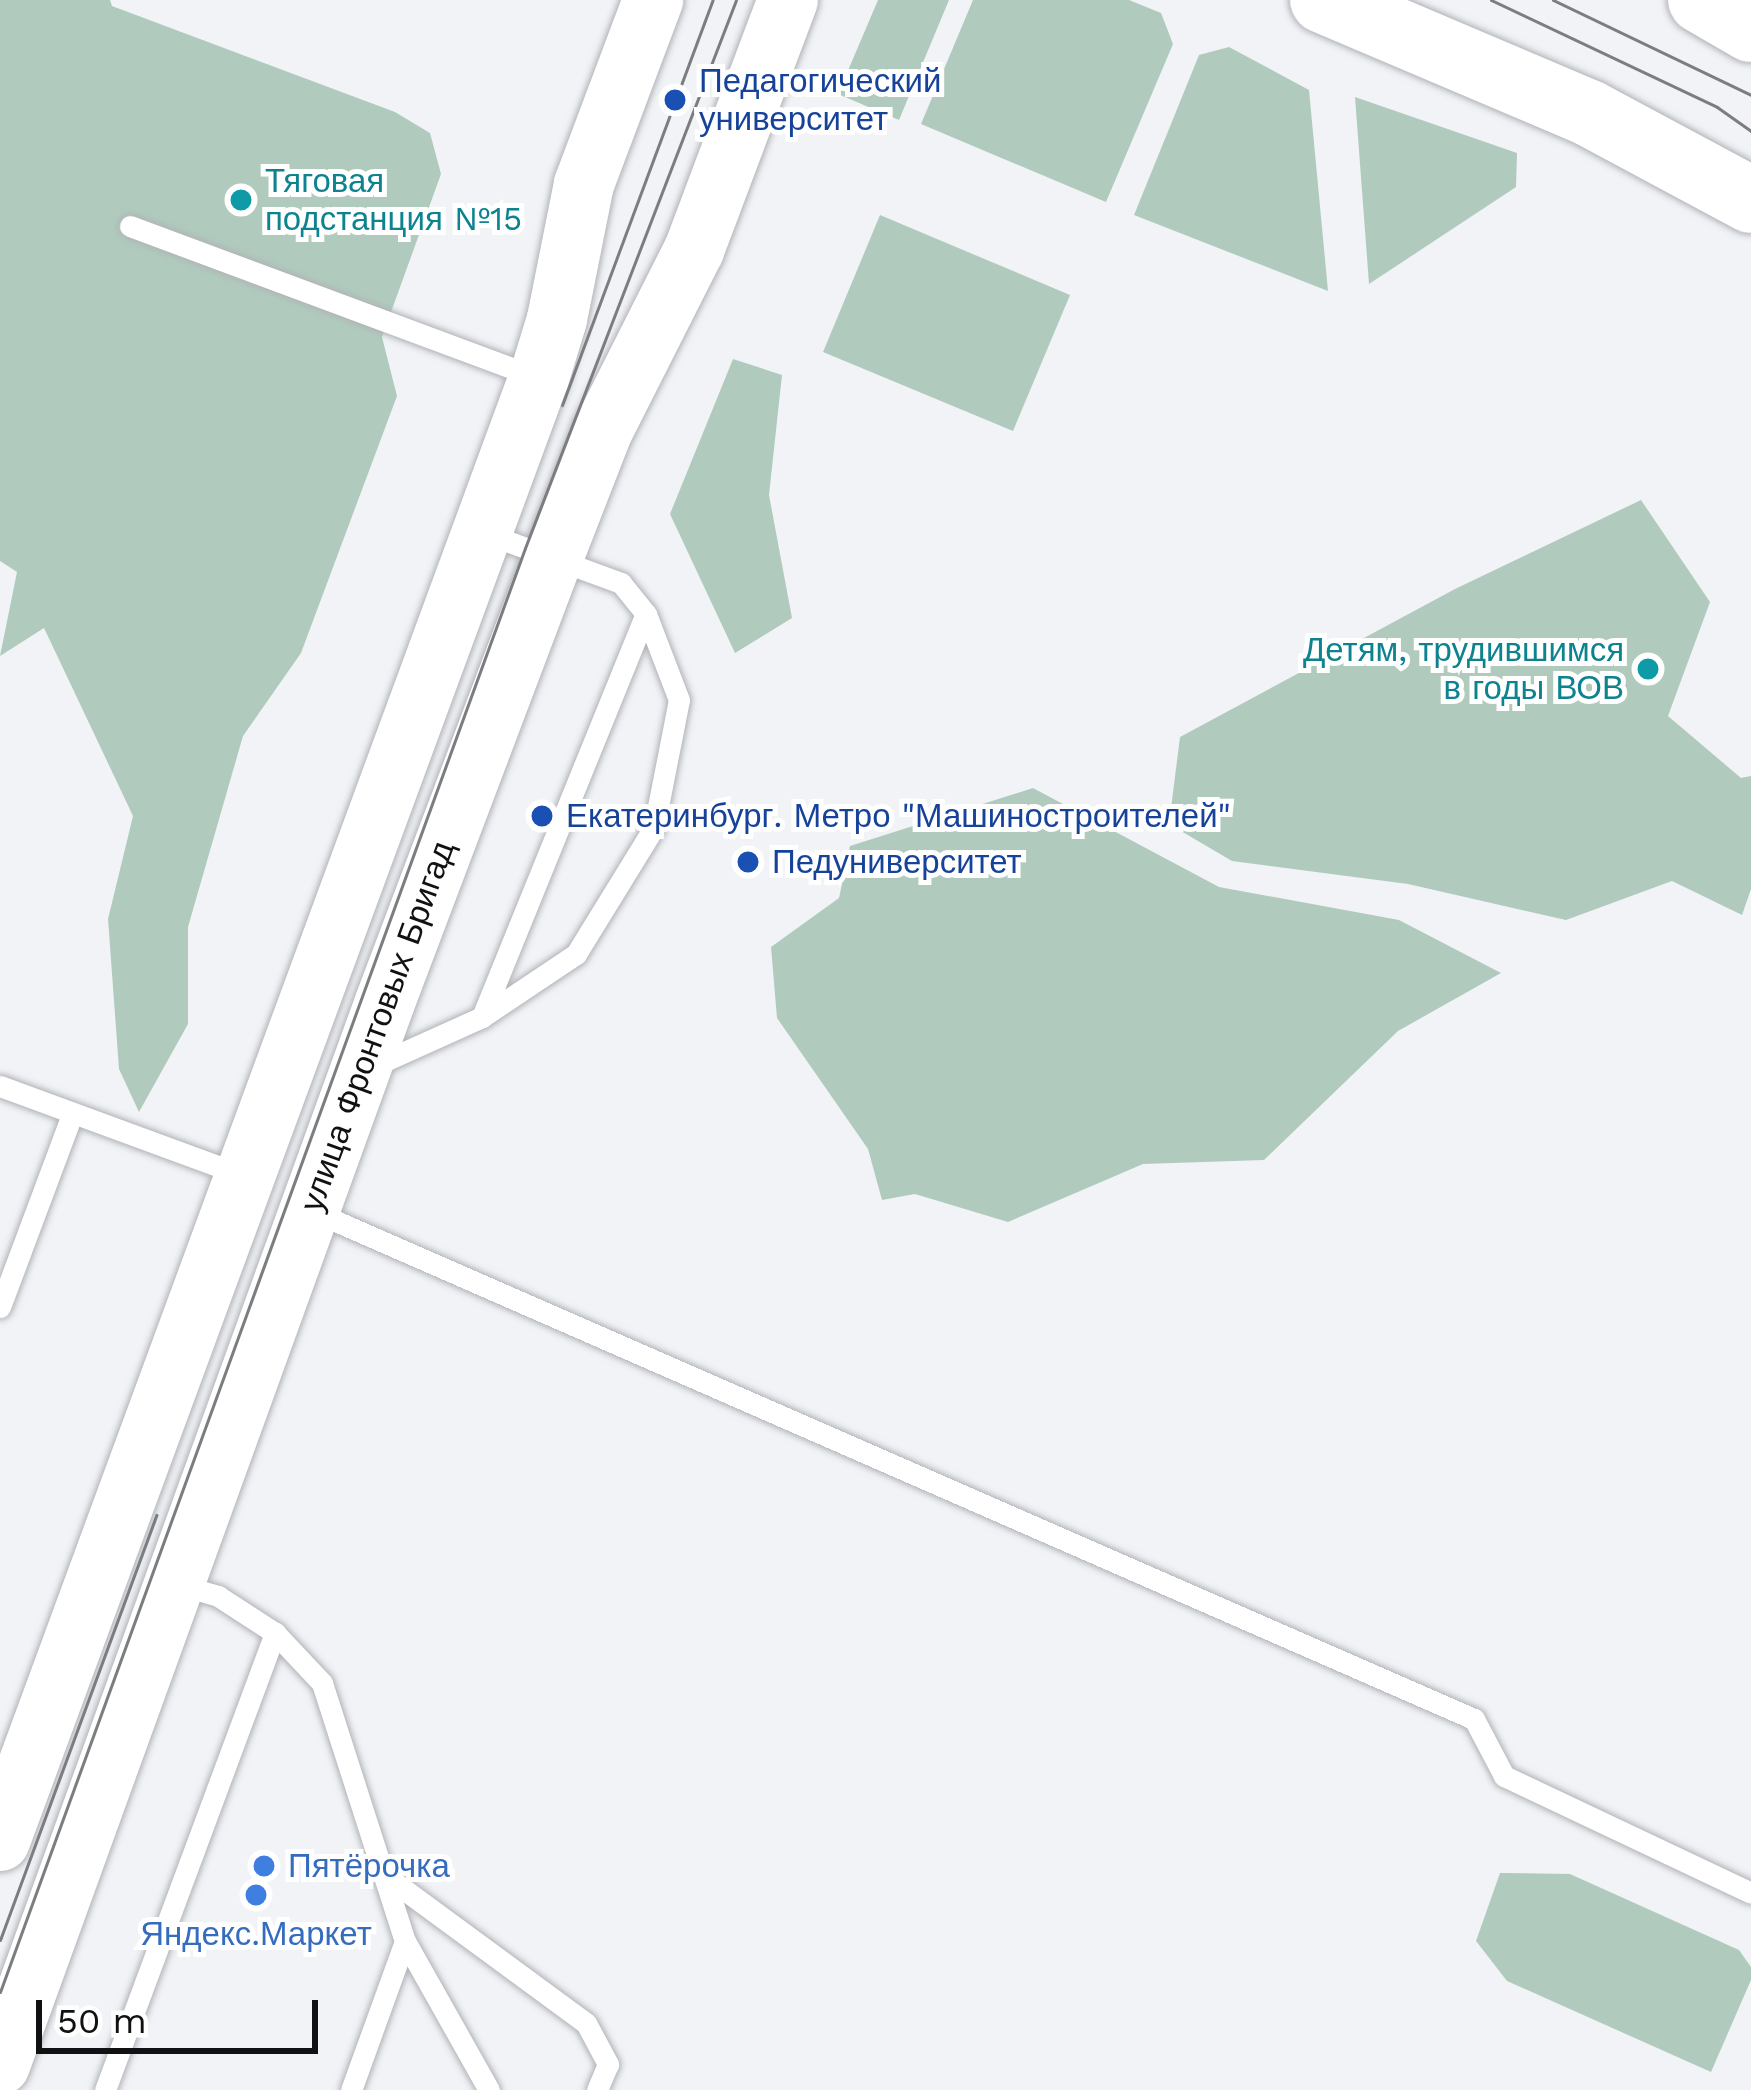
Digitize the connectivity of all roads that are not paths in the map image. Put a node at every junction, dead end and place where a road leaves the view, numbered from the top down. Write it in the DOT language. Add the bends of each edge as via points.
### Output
graph roads {
  1 [pos="653,0"];
  2 [pos="788,0"];
  3 [pos="1324,0"];
  4 [pos="1701,0"];
  5 [pos="1751,29"];
  6 [pos="1751,200"];
  7 [pos="130,226"];
  8 [pos="539,378"];
  9 [pos="481,532"];
  10 [pos="553,558"];
  11 [pos="646,614"];
  12 [pos="482,1017"];
  13 [pos="360,1072"];
  14 [pos="0,1086"];
  15 [pos="72,1114"];
  16 [pos="244,1175"];
  17 [pos="309,1210"];
  18 [pos="0,1307"];
  19 [pos="176,1583"];
  20 [pos="275,1633"];
  21 [pos="11,1777"];
  22 [pos="0,1841"];
  23 [pos="383,1874"];
  24 [pos="1751,1893"];
  25 [pos="405,1941"];
  26 [pos="0,2066"];
  27 [pos="105,2090"];
  28 [pos="351,2090"];
  29 [pos="489,2090"];
  30 [pos="597,2090"];
  1 -- 8 [label="main road" via="584,184"];
  2 -- 10 [label="main road, улица Фронтовых Бригад" via="694,250 602,432"];
  3 -- 6 [label="main road" via="1589,113"];
  4 -- 5 [label="main road"];
  7 -- 8 [label="lane"];
  8 -- 9 [label="main road"];
  9 -- 10 [label="lane"];
  9 -- 16 [label="main road"];
  10 -- 11 [label="lane" via="621,583"];
  10 -- 13 [label="main road, улица Фронтовых Бригад"];
  11 -- 12 [label="lane"];
  11 -- 12 [label="lane" via="680,700 654,827 576,954"];
  12 -- 13 [label="lane"];
  13 -- 17 [label="main road, улица Фронтовых Бригад"];
  14 -- 15 [label="lane"];
  15 -- 16 [label="lane"];
  15 -- 18 [label="lane"];
  16 -- 21 [label="main road"];
  17 -- 19 [label="main road, улица Фронтовых Бригад"];
  17 -- 24 [label="lane" via="1474,1719 1504,1776"];
  19 -- 20 [label="lane" via="218,1596"];
  19 -- 26 [label="main road, улица Фронтовых Бригад"];
  20 -- 23 [label="lane" via="322,1683"];
  20 -- 27 [label="lane"];
  21 -- 22 [label="main road"];
  23 -- 25 [label="lane"];
  23 -- 30 [label="lane" via="586,2023 608,2063"];
  25 -- 28 [label="lane"];
  25 -- 29 [label="lane"];
}
